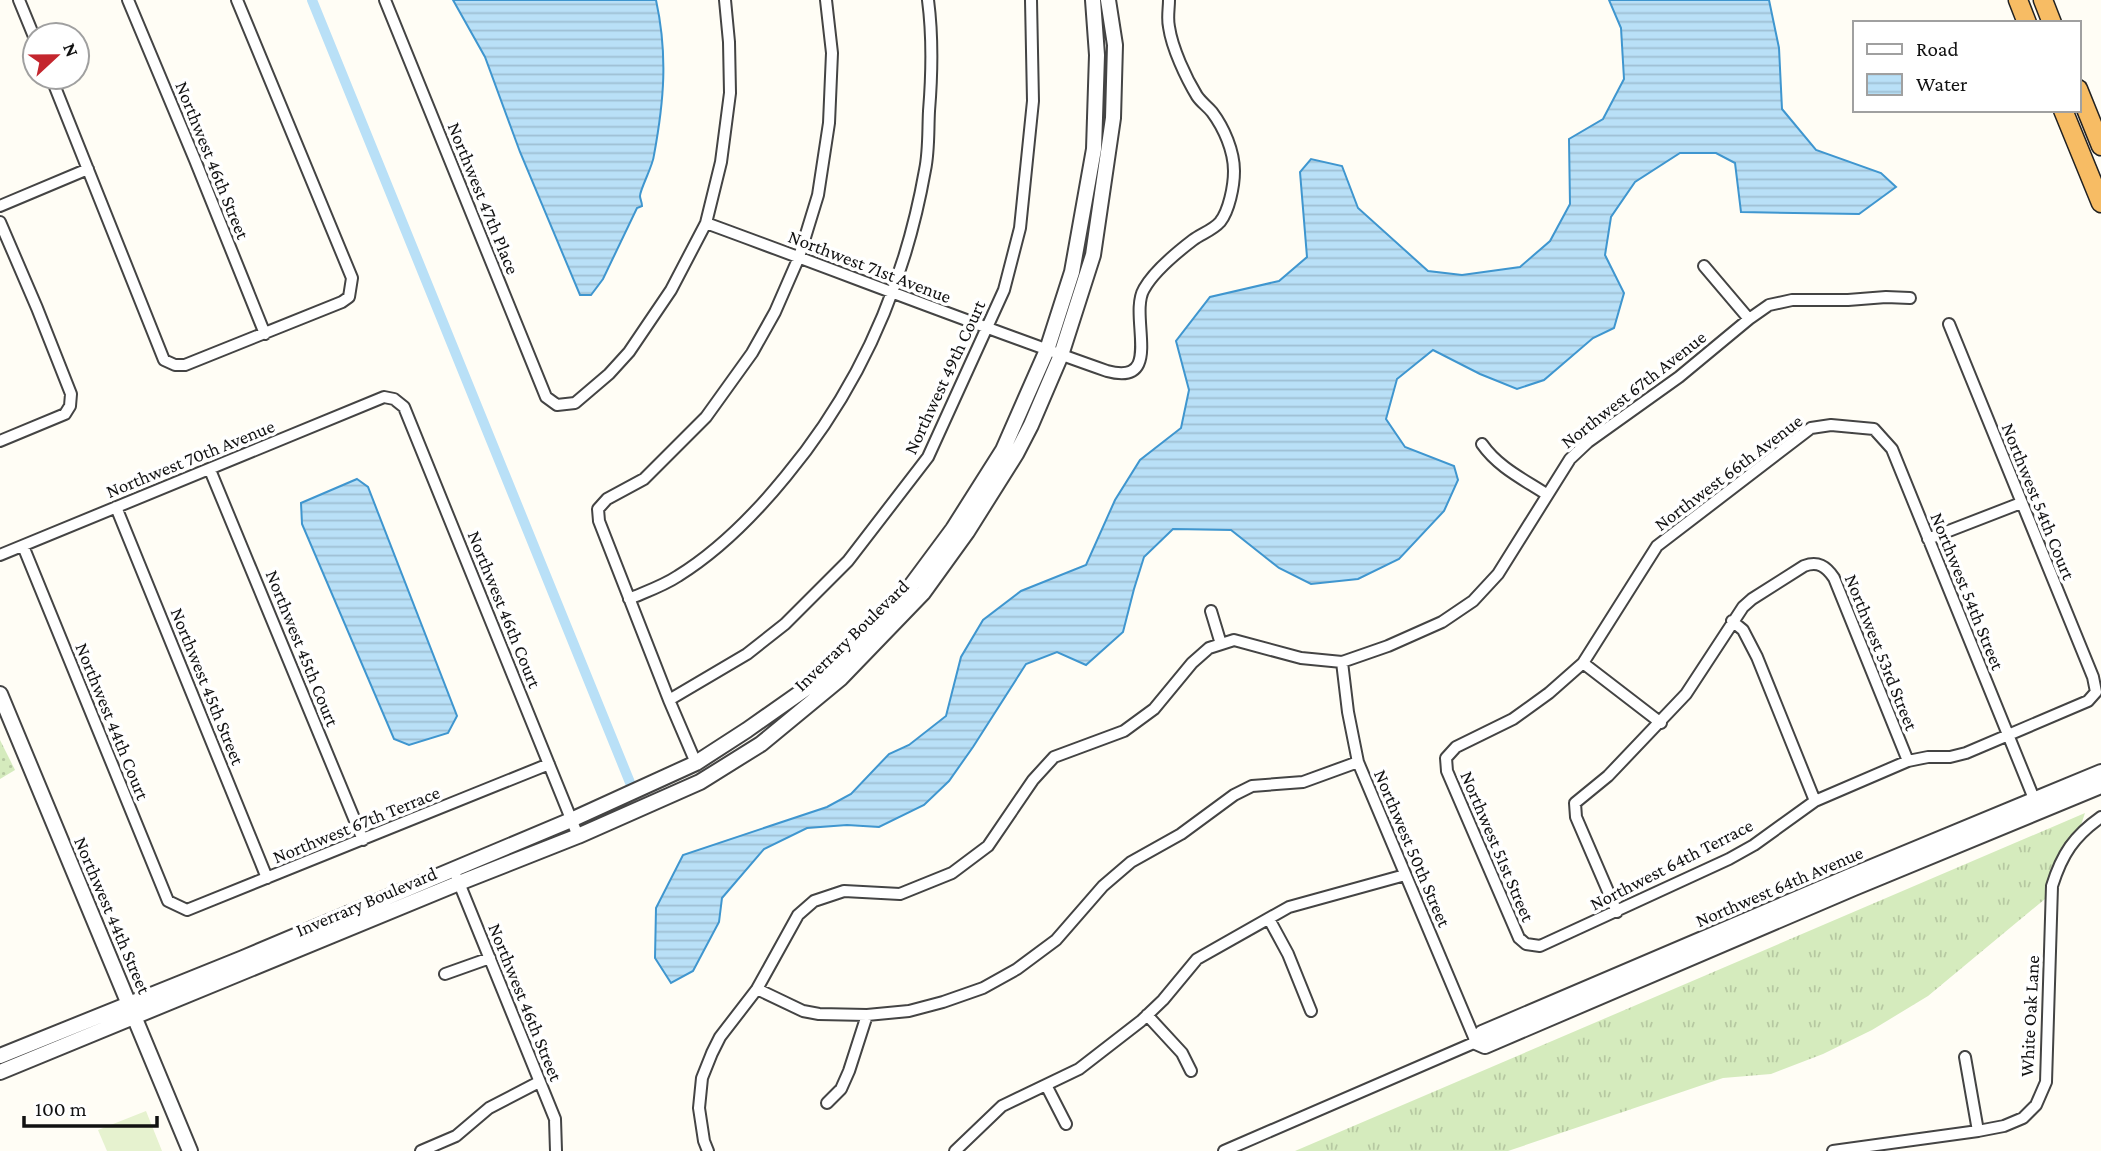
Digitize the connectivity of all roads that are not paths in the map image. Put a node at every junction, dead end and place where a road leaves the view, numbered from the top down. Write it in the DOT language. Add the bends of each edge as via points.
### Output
graph roads {
  1 [pos="19,0"];
  2 [pos="128,0"];
  3 [pos="237,0"];
  4 [pos="385,0"];
  5 [pos="725,0"];
  6 [pos="826,0"];
  7 [pos="928,0"];
  8 [pos="1031,0"];
  9 [pos="1093,0"];
  10 [pos="1108,0"];
  11 [pos="1169,0"];
  12 [pos="2018,0"];
  13 [pos="2043,0"];
  14 [pos="28,21"];
  15 [pos="2026,21"];
  16 [pos="2051,21"];
  17 [pos="57,91"];
  18 [pos="2080,94"];
  19 [pos="2064,112"];
  20 [pos="2101,146"];
  21 [pos="2081,155"];
  22 [pos="88,169"];
  23 [pos="2101,183"];
  24 [pos="2101,202"];
  25 [pos="0,206"];
  26 [pos="0,222"];
  27 [pos="706,223"];
  28 [pos="799,257"];
  29 [pos="1704,266"];
  30 [pos="891,293"];
  31 [pos="1910,298"];
  32 [pos="1749,319"];
  33 [pos="1949,324"];
  34 [pos="987,328"];
  35 [pos="265,334"];
  36 [pos="1047,350"];
  37 [pos="1061,355"];
  38 [pos="394,399"];
  39 [pos="1831,425"];
  40 [pos="0,441"];
  41 [pos="1482,444"];
  42 [pos="211,470"];
  43 [pos="1546,494"];
  44 [pos="2021,503"];
  45 [pos="116,507"];
  46 [pos="1928,539"];
  47 [pos="23,546"];
  48 [pos="0,555"];
  49 [pos="629,599"];
  50 [pos="1211,611"];
  51 [pos="1732,621"];
  52 [pos="1220,644"];
  53 [pos="1342,662"];
  54 [pos="1583,663"];
  55 [pos="2096,692"];
  56 [pos="0,694"];
  57 [pos="669,700"];
  58 [pos="1661,723"];
  59 [pos="2007,736"];
  60 [pos="1446,758"];
  61 [pos="1908,761"];
  62 [pos="1358,762"];
  63 [pos="696,763"];
  64 [pos="549,764"];
  65 [pos="2101,772"];
  66 [pos="2101,786"];
  67 [pos="1815,800"];
  68 [pos="2037,805"];
  69 [pos="2101,817"];
  70 [pos="571,820"];
  71 [pos="578,836"];
  72 [pos="363,840"];
  73 [pos="1405,875"];
  74 [pos="456,876"];
  75 [pos="267,878"];
  76 [pos="175,906"];
  77 [pos="1617,912"];
  78 [pos="1269,919"];
  79 [pos="318,934"];
  80 [pos="1526,944"];
  81 [pos="490,958"];
  82 [pos="445,974"];
  83 [pos="757,989"];
  84 [pos="129,1003"];
  85 [pos="1311,1011"];
  86 [pos="867,1015"];
  87 [pos="1147,1015"];
  88 [pos="135,1017"];
  89 [pos="1476,1042"];
  90 [pos="0,1056"];
  91 [pos="1965,1057"];
  92 [pos="1191,1071"];
  93 [pos="0,1072"];
  94 [pos="539,1082"];
  95 [pos="1046,1085"];
  96 [pos="827,1103"];
  97 [pos="1066,1124"];
  98 [pos="1978,1131"];
  99 [pos="190,1151"];
  100 [pos="421,1151"];
  101 [pos="556,1151"];
  102 [pos="708,1151"];
  103 [pos="955,1151"];
  104 [pos="1224,1151"];
  105 [pos="1833,1151"];
  1 -- 14 [label="street"];
  2 -- 35 [label="street, Northwest 46th Street"];
  3 -- 35 [label="street" via="352,278 352,291 342,302"];
  4 -- 27 [label="street, Northwest 47th Place" via="547,397 557,405 575,403 629,352 671,290"];
  5 -- 27 [label="street" via="730,93 721,162"];
  6 -- 28 [label="street" via="832,53 829,123 818,195"];
  7 -- 30 [label="street" via="932,65 926,167 912,231"];
  8 -- 34 [label="street, Northwest 49th Court" via="1033,101 1020,228 1004,290"];
  9 -- 36 [label="street, Inverrary Boulevard" via="1097,55 1094,149 1072,272"];
  10 -- 37 [label="street, Inverrary Boulevard" via="1115,46 1113,118 1093,255"];
  11 -- 37 [label="street, Northwest 71st Avenue" via="1168,25 1175,50 1198,97 1213,113 1230,145 1234,170 1231,197 1220,222 1193,240 1142,291 1138,312 1142,353 1133,372 1120,375"];
  12 -- 15 [label="highway"];
  13 -- 16 [label="highway"];
  17 -- 22 [label="street"];
  18 -- 20 [label="highway"];
  19 -- 21 [label="highway"];
  21 -- 23 [label="street"];
  21 -- 24 [label="highway"];
  22 -- 25 [label="street"];
  22 -- 35 [label="street" via="164,360 185,365"];
  26 -- 40 [label="street" via="71,394 65,414"];
  27 -- 28 [label="street, Northwest 71st Avenue"];
  28 -- 30 [label="street, Northwest 71st Avenue"];
  28 -- 49 [label="street" via="775,312 706,417 643,479 598,509"];
  29 -- 32 [label="street"];
  30 -- 34 [label="street, Northwest 71st Avenue"];
  30 -- 49 [label="street" via="877,334 845,393 811,447 762,505 719,547 676,578"];
  31 -- 32 [label="street, Northwest 67th Avenue" via="1792,299 1769,305"];
  32 -- 43 [label="street, Northwest 67th Avenue" via="1679,377 1588,442"];
  33 -- 44 [label="street, Northwest 54th Court"];
  34 -- 36 [label="street, Northwest 71st Avenue"];
  34 -- 57 [label="street, Northwest 49th Court" via="928,457 848,561 785,624 747,654"];
  36 -- 37 [label="street, Northwest 71st Avenue"];
  36 -- 63 [label="street, Inverrary Boulevard" via="1003,450 907,591 831,671"];
  37 -- 71 [label="street, Inverrary Boulevard" via="1016,454 967,533 923,593 841,678 761,744 700,782"];
  38 -- 42 [label="street, Northwest 70th Avenue" via="384,397"];
  38 -- 64 [label="street, Northwest 46th Court" via="404,407"];
  39 -- 46 [label="street, Northwest 54th Street" via="1874,429 1892,449"];
  39 -- 54 [label="street, Northwest 66th Avenue" via="1811,428 1657,546"];
  41 -- 43 [label="street" via="1504,467"];
  42 -- 45 [label="street, Northwest 70th Avenue"];
  42 -- 72 [label="street, Northwest 45th Court"];
  43 -- 53 [label="street, Northwest 67th Avenue" via="1498,574 1473,601 1442,622"];
  44 -- 46 [label="street"];
  44 -- 55 [label="street, Northwest 54th Court"];
  45 -- 47 [label="street, Northwest 70th Avenue"];
  45 -- 75 [label="street, Northwest 45th Street"];
  46 -- 59 [label="street, Northwest 54th Street"];
  47 -- 48 [label="street, Northwest 70th Avenue"];
  47 -- 76 [label="street, Northwest 44th Court" via="167,901"];
  49 -- 57 [label="street"];
  50 -- 52 [label="street"];
  51 -- 58 [label="street" via="1686,694"];
  51 -- 61 [label="street, Northwest 53rd Street" via="1752,599 1804,566 1817,563 1827,569"];
  51 -- 67 [label="street" via="1743,630 1757,657"];
  52 -- 53 [label="street, Northwest 67th Avenue" via="1234,640 1301,658"];
  52 -- 83 [label="street" via="1192,663 1154,709 1124,731 1054,757 988,846 952,873 900,894 845,891 814,901 798,915"];
  53 -- 62 [label="street, Northwest 50th Street"];
  54 -- 58 [label="street"];
  54 -- 60 [label="street, Northwest 66th Avenue" via="1513,719 1456,747"];
  55 -- 59 [label="street, Northwest 64th Terrace" via="2088,701"];
  56 -- 84 [label="street, Northwest 44th Street"];
  57 -- 63 [label="street"];
  58 -- 77 [label="street" via="1575,803 1576,817"];
  59 -- 61 [label="street, Northwest 64th Terrace" via="1966,753"];
  59 -- 68 [label="street, Northwest 54th Street"];
  60 -- 80 [label="street, Northwest 51st Street" via="1462,807 1519,939"];
  61 -- 67 [label="street, Northwest 64th Terrace"];
  62 -- 73 [label="street, Northwest 50th Street"];
  62 -- 86 [label="street" via="1303,782 1252,786 1234,794 1181,834 1131,862 1103,886 1056,940 983,988 909,1011"];
  63 -- 70 [label="street, Inverrary Boulevard"];
  64 -- 70 [label="street, Northwest 46th Court"];
  64 -- 72 [label="street, Northwest 67th Terrace"];
  65 -- 68 [label="street, Northwest 64th Avenue"];
  66 -- 68 [label="street, Northwest 64th Avenue"];
  67 -- 77 [label="street, Northwest 64th Terrace" via="1754,845"];
  68 -- 89 [label="street, Northwest 64th Avenue" via="1485,1046"];
  69 -- 98 [label="street, White Oak Lane" via="2071,843 2052,886 2046,1082 2036,1105 2023,1118"];
  70 -- 71 [label="street, Northwest 46th Court"];
  70 -- 74 [label="street, Inverrary Boulevard"];
  71 -- 74 [label="street, Inverrary Boulevard"];
  72 -- 75 [label="street, Northwest 67th Terrace"];
  73 -- 78 [label="street" via="1304,902"];
  73 -- 89 [label="street, Northwest 50th Street"];
  74 -- 79 [label="street, Inverrary Boulevard"];
  74 -- 81 [label="street, Northwest 46th Street"];
  75 -- 76 [label="street, Northwest 67th Terrace" via="187,910"];
  77 -- 80 [label="street, Northwest 64th Terrace" via="1540,946"];
  78 -- 85 [label="street" via="1289,954"];
  78 -- 87 [label="street" via="1197,959"];
  79 -- 84 [label="street, Inverrary Boulevard"];
  79 -- 88 [label="street, Inverrary Boulevard"];
  81 -- 82 [label="street"];
  81 -- 94 [label="street, Northwest 46th Street"];
  83 -- 86 [label="street" via="803,1011"];
  83 -- 102 [label="street" via="720,1037 702,1078 699,1108"];
  84 -- 88 [label="street, Northwest 44th Street"];
  84 -- 90 [label="street, Inverrary Boulevard"];
  86 -- 96 [label="street" via="841,1089"];
  87 -- 92 [label="street" via="1182,1053"];
  87 -- 95 [label="street" via="1079,1069"];
  88 -- 93 [label="street, Inverrary Boulevard"];
  88 -- 99 [label="street, Northwest 44th Street"];
  89 -- 104 [label="street, Northwest 64th Avenue"];
  91 -- 98 [label="street"];
  94 -- 100 [label="street" via="489,1108 456,1136"];
  94 -- 101 [label="street, Northwest 46th Street" via="555,1119"];
  95 -- 97 [label="street"];
  95 -- 103 [label="street" via="1002,1106"];
  98 -- 105 [label="street, White Oak Lane"];
}
